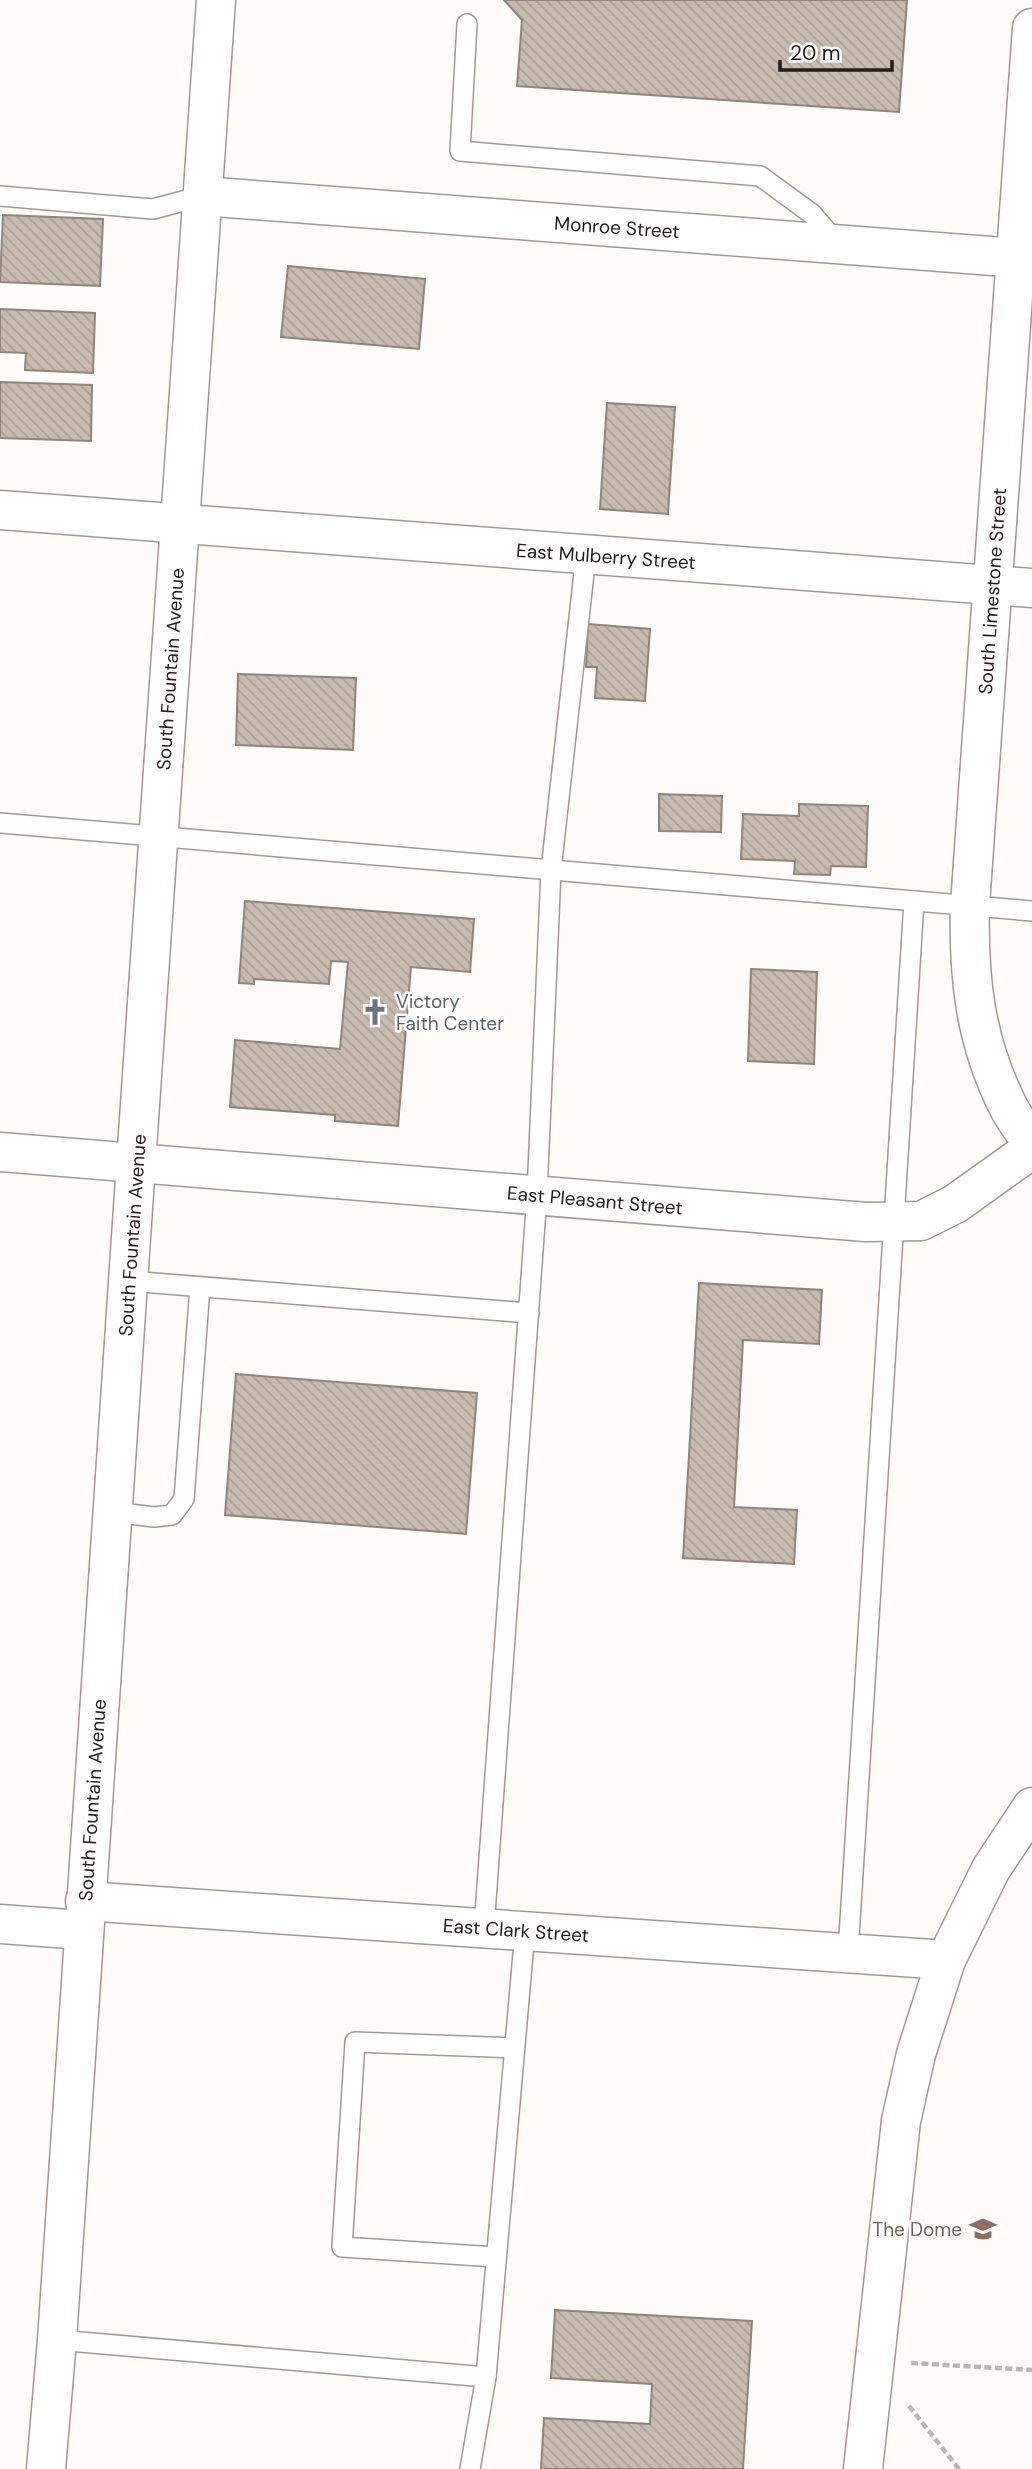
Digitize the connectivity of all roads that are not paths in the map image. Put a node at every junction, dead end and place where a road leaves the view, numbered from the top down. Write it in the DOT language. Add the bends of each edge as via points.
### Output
graph roads {
  1 [pos="216,0"];
  2 [pos="467,24"];
  3 [pos="1032,27"];
  4 [pos="0,196"];
  5 [pos="202,196"];
  6 [pos="838,244"];
  7 [pos="1023,258"];
  8 [pos="0,510"];
  9 [pos="180,524"];
  10 [pos="586,555"];
  11 [pos="992,585"];
  12 [pos="1032,589"];
  13 [pos="0,823"];
  14 [pos="158,837"];
  15 [pos="551,870"];
  16 [pos="914,901"];
  17 [pos="970,905"];
  18 [pos="1032,911"];
  19 [pos="1032,1142"];
  20 [pos="1032,1149"];
  21 [pos="0,1153"];
  22 [pos="136,1163"];
  23 [pos="537,1195"];
  24 [pos="894,1221"];
  25 [pos="129,1282"];
  26 [pos="200,1287"];
  27 [pos="529,1312"];
  28 [pos="113,1512"];
  29 [pos="1032,1807"];
  30 [pos="84,1916"];
  31 [pos="0,1924"];
  32 [pos="484,1928"];
  33 [pos="525,1931"];
  34 [pos="848,1953"];
  35 [pos="946,1960"];
  36 [pos="514,2048"];
  37 [pos="496,2257"];
  38 [pos="57,2340"];
  39 [pos="486,2377"];
  40 [pos="46,2469"];
  41 [pos="470,2469"];
  42 [pos="863,2469"];
  1 -- 5 [label="street, South Fountain Avenue"];
  2 -- 6 [label="lane" via="460,151 760,176 811,214"];
  3 -- 7 [label="street, South Limestone Street"];
  4 -- 5 [label="lane" via="153,209"];
  5 -- 6 [label="street, Monroe Street"];
  5 -- 9 [label="street, South Fountain Avenue"];
  6 -- 7 [label="street, Monroe Street"];
  7 -- 11 [label="street, South Limestone Street"];
  8 -- 9 [label="street, East Mulberry Street"];
  9 -- 10 [label="street, East Mulberry Street"];
  9 -- 14 [label="street, South Fountain Avenue"];
  10 -- 11 [label="street, East Mulberry Street"];
  10 -- 15 [label="lane"];
  11 -- 12 [label="street, East Mulberry Street"];
  11 -- 17 [label="street, South Limestone Street"];
  13 -- 14 [label="lane"];
  14 -- 15 [label="lane"];
  14 -- 22 [label="street, South Fountain Avenue"];
  15 -- 16 [label="lane"];
  15 -- 23 [label="lane"];
  16 -- 17 [label="lane"];
  16 -- 24 [label="lane"];
  17 -- 18 [label="lane"];
  17 -- 19 [label="street, South Limestone Street" via="968,957 985,1048 1008,1107"];
  20 -- 24 [label="street, East Pleasant Street" via="955,1204 921,1221"];
  21 -- 22 [label="street, East Pleasant Street"];
  22 -- 23 [label="street, East Pleasant Street"];
  22 -- 25 [label="street, South Fountain Avenue"];
  23 -- 24 [label="street, East Pleasant Street"];
  23 -- 27 [label="lane"];
  24 -- 34 [label="lane"];
  25 -- 26 [label="lane"];
  25 -- 28 [label="street, South Fountain Avenue"];
  26 -- 27 [label="lane"];
  26 -- 28 [label="lane" via="184,1499 172,1515"];
  27 -- 32 [label="lane"];
  28 -- 30 [label="street, South Fountain Avenue"];
  29 -- 35 [label="street" via="991,1869"];
  30 -- 31 [label="street, East Clark Street"];
  30 -- 32 [label="street, East Clark Street"];
  30 -- 38 [label="street, South Fountain Avenue"];
  32 -- 33 [label="street, East Clark Street"];
  33 -- 34 [label="street, East Clark Street"];
  33 -- 36 [label="lane"];
  34 -- 35 [label="street, East Clark Street"];
  35 -- 42 [label="street" via="916,2054 901,2121"];
  36 -- 37 [label="lane"];
  36 -- 37 [label="lane" via="355,2042 342,2247"];
  37 -- 39 [label="lane"];
  38 -- 39 [label="lane"];
  38 -- 40 [label="street, South Fountain Avenue"];
  39 -- 41 [label="lane"];
}
